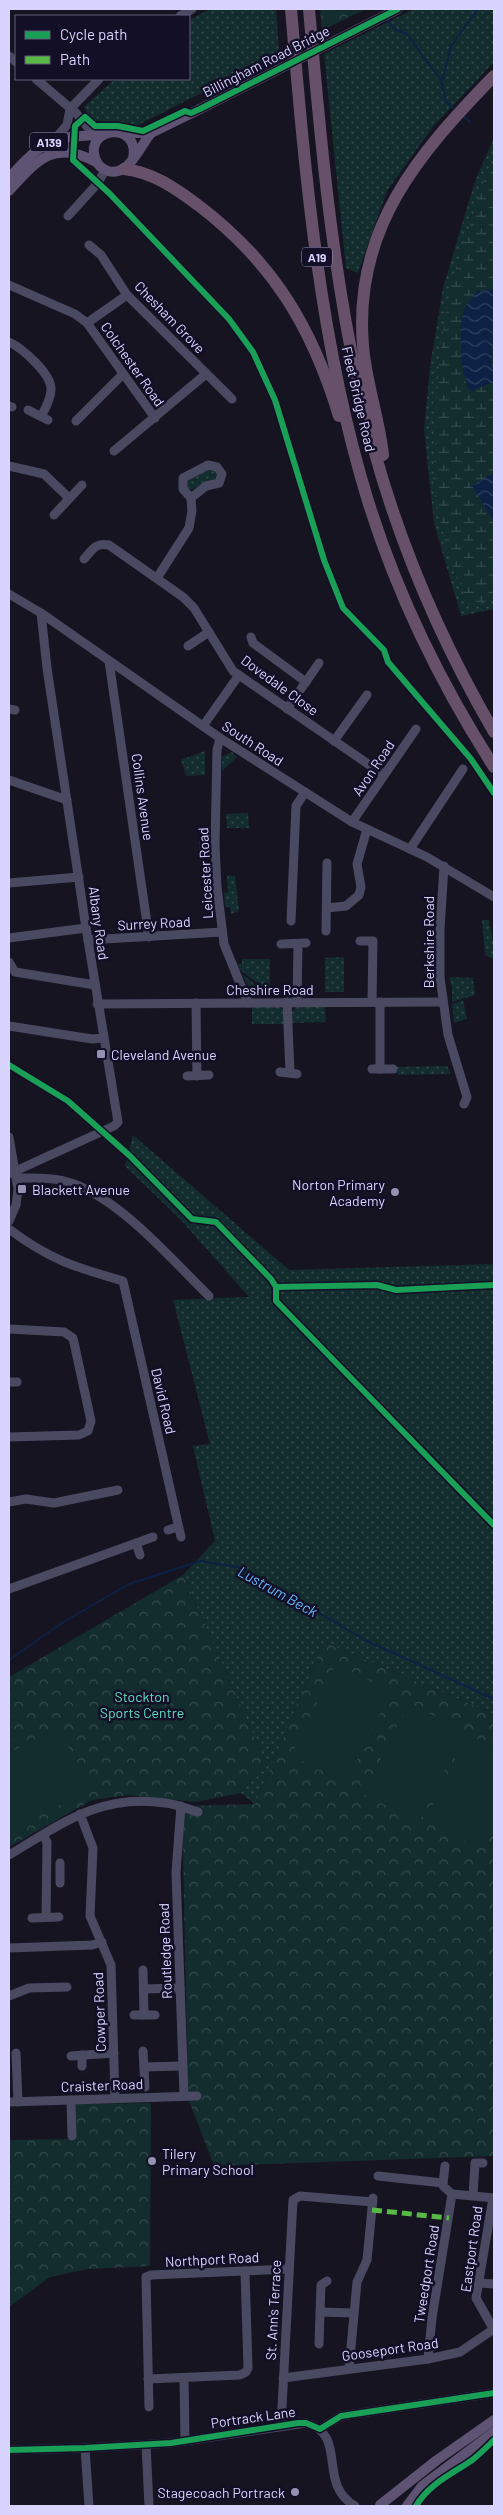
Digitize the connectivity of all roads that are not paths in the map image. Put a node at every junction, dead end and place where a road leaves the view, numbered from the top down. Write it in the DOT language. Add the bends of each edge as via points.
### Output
graph roads {
  1 [pos="291,9"];
  2 [pos="309,9"];
  3 [pos="398,9"];
  4 [pos="494,76"];
  5 [pos="37,80"];
  6 [pos="99,80"];
  7 [pos="70,109"];
  8 [pos="122,133"];
  9 [pos="151,134"];
  10 [pos="98,135"];
  11 [pos="56,138"];
  12 [pos="96,162"];
  13 [pos="128,164"];
  14 [pos="106,170"];
  15 [pos="9,178"];
  16 [pos="9,191"];
  17 [pos="68,216"];
  18 [pos="94,245"];
  19 [pos="9,285"];
  20 [pos="127,295"];
  21 [pos="87,323"];
  22 [pos="9,342"];
  23 [pos="123,374"];
  24 [pos="206,374"];
  25 [pos="232,400"];
  26 [pos="28,410"];
  27 [pos="154,418"];
  28 [pos="76,421"];
  29 [pos="114,450"];
  30 [pos="9,466"];
  31 [pos="82,485"];
  32 [pos="387,491"];
  33 [pos="69,498"];
  34 [pos="191,498"];
  35 [pos="368,501"];
  36 [pos="54,515"];
  37 [pos="84,560"];
  38 [pos="157,578"];
  39 [pos="9,594"];
  40 [pos="41,613"];
  41 [pos="209,632"];
  42 [pos="250,637"];
  43 [pos="188,646"];
  44 [pos="109,660"];
  45 [pos="319,663"];
  46 [pos="239,675"];
  47 [pos="306,682"];
  48 [pos="367,695"];
  49 [pos="287,709"];
  50 [pos="202,726"];
  51 [pos="416,729"];
  52 [pos="494,732"];
  53 [pos="220,738"];
  54 [pos="334,741"];
  55 [pos="494,767"];
  56 [pos="463,769"];
  57 [pos="384,775"];
  58 [pos="9,780"];
  59 [pos="305,792"];
  60 [pos="67,800"];
  61 [pos="352,822"];
  62 [pos="367,830"];
  63 [pos="410,849"];
  64 [pos="327,864"];
  65 [pos="444,866"];
  66 [pos="79,877"];
  67 [pos="9,883"];
  68 [pos="494,897"];
  69 [pos="326,908"];
  70 [pos="292,910"];
  71 [pos="303,910"];
  72 [pos="292,922"];
  73 [pos="86,928"];
  74 [pos="326,931"];
  75 [pos="222,932"];
  76 [pos="150,937"];
  77 [pos="9,938"];
  78 [pos="88,940"];
  79 [pos="360,941"];
  80 [pos="281,944"];
  81 [pos="9,962"];
  82 [pos="95,985"];
  83 [pos="292,1002"];
  84 [pos="376,1002"];
  85 [pos="443,1002"];
  86 [pos="196,1003"];
  87 [pos="248,1003"];
  88 [pos="97,1004"];
  89 [pos="9,1026"];
  90 [pos="103,1038"];
  91 [pos="393,1069"];
  92 [pos="289,1073"];
  93 [pos="209,1075"];
  94 [pos="187,1076"];
  95 [pos="197,1076"];
  96 [pos="464,1104"];
  97 [pos="9,1137"];
  98 [pos="13,1175"];
  99 [pos="9,1221"];
  100 [pos="9,1229"];
  101 [pos="209,1296"];
  102 [pos="9,1328"];
  103 [pos="9,1437"];
  104 [pos="118,1490"];
  105 [pos="9,1502"];
  106 [pos="178,1527"];
  107 [pos="168,1530"];
  108 [pos="153,1537"];
  109 [pos="181,1537"];
  110 [pos="136,1543"];
  111 [pos="140,1555"];
  112 [pos="9,1589"];
  113 [pos="181,1806"];
  114 [pos="198,1812"];
  115 [pos="80,1814"];
  116 [pos="43,1835"];
  117 [pos="9,1855"];
  118 [pos="46,1872"];
  119 [pos="60,1883"];
  120 [pos="46,1917"];
  121 [pos="59,1917"];
  122 [pos="32,1918"];
  123 [pos="102,1942"];
  124 [pos="9,1948"];
  125 [pos="143,1970"];
  126 [pos="67,1987"];
  127 [pos="180,1988"];
  128 [pos="144,1989"];
  129 [pos="9,1996"];
  130 [pos="134,2015"];
  131 [pos="144,2015"];
  132 [pos="155,2015"];
  133 [pos="143,2051"];
  134 [pos="16,2053"];
  135 [pos="114,2053"];
  136 [pos="82,2055"];
  137 [pos="71,2056"];
  138 [pos="82,2066"];
  139 [pos="182,2066"];
  140 [pos="144,2067"];
  141 [pos="13,2068"];
  142 [pos="145,2087"];
  143 [pos="184,2096"];
  144 [pos="197,2096"];
  145 [pos="115,2098"];
  146 [pos="70,2100"];
  147 [pos="14,2102"];
  148 [pos="72,2136"];
  149 [pos="483,2163"];
  150 [pos="445,2166"];
  151 [pos="378,2176"];
  152 [pos="443,2183"];
  153 [pos="452,2194"];
  154 [pos="473,2196"];
  155 [pos="493,2198"];
  156 [pos="289,2269"];
  157 [pos="245,2272"];
  158 [pos="327,2281"];
  159 [pos="479,2283"];
  160 [pos="494,2284"];
  161 [pos="320,2312"];
  162 [pos="353,2313"];
  163 [pos="494,2329"];
  164 [pos="319,2344"];
  165 [pos="428,2359"];
  166 [pos="349,2369"];
  167 [pos="184,2378"];
  168 [pos="282,2378"];
  169 [pos="148,2379"];
  170 [pos="494,2393"];
  171 [pos="149,2407"];
  172 [pos="494,2420"];
  173 [pos="281,2426"];
  174 [pos="320,2429"];
  175 [pos="494,2432"];
  176 [pos="185,2441"];
  177 [pos="146,2445"];
  178 [pos="85,2448"];
  179 [pos="9,2450"];
  180 [pos="89,2506"];
  181 [pos="148,2506"];
  182 [pos="355,2506"];
  183 [pos="379,2506"];
  184 [pos="392,2506"];
  185 [pos="407,2506"];
  1 -- 35 [label="highway, Fleet Bridge Road / A19" via="299,108 321,282 342,398"];
  2 -- 32 [label="highway, Fleet Bridge Road / A19" via="341,294 358,385"];
  3 -- 9 [label="main road, Billingham Road Bridge / A139, bridge"];
  4 -- 32 [label="highway, A19" via="420,158 384,218 372,252 366,280 363,346 382,444"];
  5 -- 7 [label="street"];
  6 -- 7 [label="street"];
  7 -- 10 [label="street"];
  7 -- 11 [label="street" via="67,125"];
  8 -- 9 [label="main road, A139"];
  8 -- 10 [label="main road, A139"];
  8 -- 13 [label="main road" via="131,141 134,153"];
  9 -- 13 [label="main road, A139"];
  10 -- 11 [label="main road, A139"];
  10 -- 12 [label="main road"];
  11 -- 15 [label="main road, A139" via="40,146"];
  12 -- 14 [label="main road, A139"];
  12 -- 16 [label="main road, A139" via="74,152 47,156"];
  13 -- 14 [label="main road" via="118,171"];
  13 -- 35 [label="highway" via="179,191 223,224 255,254 282,289 316,351"];
  14 -- 17 [label="street"];
  18 -- 20 [label="street, Chesham Grove"];
  19 -- 21 [label="street, Colchester Road" via="75,314"];
  20 -- 21 [label="street"];
  20 -- 24 [label="street, Chesham Grove"];
  21 -- 23 [label="street, Colchester Road"];
  22 -- 26 [label="street" via="21,349 50,380 52,392 45,418"];
  23 -- 27 [label="street, Colchester Road"];
  23 -- 28 [label="street"];
  24 -- 25 [label="street, Chesham Grove"];
  24 -- 27 [label="street"];
  27 -- 29 [label="street"];
  30 -- 33 [label="street" via="44,474"];
  31 -- 33 [label="street"];
  32 -- 52 [label="highway, Fleet Bridge Road / A19" via="434,618"];
  33 -- 36 [label="street"];
  34 -- 34 [label="street" via="182,489 183,478 208,465 217,467 222,474 219,482 206,486"];
  34 -- 38 [label="street" via="189,528"];
  35 -- 55 [label="highway, Fleet Bridge Road / A19" via="405,596 443,679"];
  37 -- 38 [label="street, Dovedale Close" via="95,546 103,544"];
  38 -- 41 [label="street, Dovedale Close" via="194,608"];
  39 -- 40 [label="street, South Road"];
  40 -- 44 [label="street, South Road"];
  40 -- 60 [label="street, Albany Road"];
  41 -- 43 [label="street"];
  41 -- 46 [label="street, Dovedale Close" via="233,671"];
  42 -- 47 [label="street"];
  44 -- 50 [label="street, South Road"];
  44 -- 76 [label="street, Collins Avenue"];
  45 -- 47 [label="street"];
  46 -- 49 [label="street, Dovedale Close"];
  46 -- 50 [label="street"];
  47 -- 49 [label="street"];
  48 -- 54 [label="street"];
  49 -- 54 [label="street, Dovedale Close"];
  50 -- 53 [label="street, South Road"];
  51 -- 57 [label="street, Avon Road"];
  53 -- 59 [label="street, South Road"];
  53 -- 75 [label="street, Leicester Road" via="215,845"];
  54 -- 57 [label="street, Dovedale Close"];
  56 -- 63 [label="street" via="453,775"];
  57 -- 61 [label="street, Avon Road"];
  58 -- 60 [label="street"];
  59 -- 61 [label="street, South Road"];
  59 -- 70 [label="street" via="296,806"];
  60 -- 66 [label="street, Albany Road"];
  61 -- 62 [label="street, South Road"];
  62 -- 63 [label="street, South Road"];
  62 -- 69 [label="street" via="356,864 361,887 359,895 346,906"];
  63 -- 65 [label="street, South Road"];
  64 -- 69 [label="street"];
  65 -- 68 [label="street, South Road"];
  65 -- 85 [label="street, Berkshire Road" via="440,950"];
  66 -- 67 [label="street"];
  66 -- 73 [label="street, Albany Road"];
  69 -- 74 [label="street"];
  70 -- 71 [label="street"];
  70 -- 72 [label="street"];
  73 -- 77 [label="street"];
  73 -- 78 [label="street, Albany Road"];
  75 -- 76 [label="street, Surrey Road"];
  75 -- 87 [label="street, Leicester Road" via="228,958"];
  76 -- 78 [label="street, Surrey Road"];
  78 -- 82 [label="street, Albany Road"];
  79 -- 84 [label="street" via="372,941"];
  80 -- 83 [label="street" via="302,943"];
  81 -- 82 [label="street" via="15,972"];
  82 -- 88 [label="street, Albany Road"];
  83 -- 84 [label="street, Cheshire Road"];
  83 -- 87 [label="street, Cheshire Road"];
  83 -- 92 [label="street"];
  84 -- 85 [label="street, Cheshire Road"];
  84 -- 91 [label="street" via="376,1069"];
  85 -- 96 [label="street, Berkshire Road" via="448,1035 467,1097"];
  86 -- 87 [label="street, Cheshire Road"];
  86 -- 88 [label="street, Cheshire Road"];
  86 -- 95 [label="street"];
  88 -- 90 [label="street, Albany Road"];
  89 -- 90 [label="street"];
  90 -- 98 [label="street, Albany Road" via="118,1122"];
  93 -- 95 [label="street"];
  94 -- 95 [label="street"];
  97 -- 98 [label="street"];
  98 -- 99 [label="street" via="16,1205"];
  98 -- 101 [label="street" via="53,1179 85,1189 129,1217"];
  100 -- 106 [label="street, David Road" via="35,1248 69,1265 123,1281"];
  102 -- 103 [label="street" via="64,1332 73,1338 91,1421 88,1431 79,1435"];
  104 -- 105 [label="street" via="54,1503"];
  106 -- 107 [label="street"];
  106 -- 109 [label="street, David Road"];
  108 -- 110 [label="street"];
  110 -- 111 [label="street"];
  110 -- 112 [label="street"];
  113 -- 114 [label="street"];
  113 -- 115 [label="street" via="153,1801 122,1801"];
  113 -- 127 [label="street, Routledge Road" via="176,1861"];
  115 -- 116 [label="street"];
  115 -- 123 [label="street, Cowper Road" via="93,1848 90,1916"];
  116 -- 117 [label="street"];
  116 -- 118 [label="street" via="47,1842"];
  118 -- 119 [label="street" via="60,1868"];
  118 -- 120 [label="street"];
  120 -- 121 [label="street"];
  120 -- 122 [label="street"];
  123 -- 124 [label="street"];
  123 -- 135 [label="street, Cowper Road" via="112,1965"];
  125 -- 128 [label="street"];
  126 -- 129 [label="street" via="29,1988"];
  127 -- 128 [label="street"];
  127 -- 139 [label="street, Routledge Road"];
  128 -- 131 [label="street"];
  130 -- 131 [label="street"];
  131 -- 132 [label="street"];
  133 -- 140 [label="street"];
  134 -- 141 [label="street"];
  135 -- 136 [label="street"];
  135 -- 145 [label="street, Cowper Road"];
  136 -- 137 [label="street"];
  136 -- 138 [label="street"];
  139 -- 140 [label="street"];
  139 -- 143 [label="street, Routledge Road"];
  140 -- 142 [label="street"];
  141 -- 147 [label="street"];
  143 -- 144 [label="street, Craister Road"];
  143 -- 145 [label="street, Craister Road"];
  145 -- 146 [label="street, Craister Road"];
  146 -- 147 [label="street, Craister Road"];
  146 -- 148 [label="street"];
  149 -- 154 [label="street" via="475,2163"];
  150 -- 152 [label="street"];
  151 -- 152 [label="street"];
  152 -- 153 [label="street"];
  153 -- 154 [label="street"];
  153 -- 165 [label="street, Tweedport Road"];
  154 -- 155 [label="street"];
  155 -- 159 [label="street, Eastport Road"];
  156 -- 157 [label="street, Northport Road"];
  156 -- 162 [label="street, St. Ann's Terrace" via="295,2198 373,2200 367,2260 358,2276"];
  156 -- 168 [label="street, St. Ann's Terrace"];
  157 -- 167 [label="street" via="246,2372"];
  157 -- 169 [label="street, Northport Road" via="151,2275 146,2278"];
  158 -- 161 [label="street" via="321,2285"];
  159 -- 160 [label="street"];
  159 -- 163 [label="street, Eastport Road" via="476,2298"];
  161 -- 162 [label="street"];
  161 -- 164 [label="street"];
  162 -- 166 [label="street"];
  163 -- 165 [label="street, Gooseport Road" via="460,2352"];
  165 -- 166 [label="street, Gooseport Road"];
  166 -- 168 [label="street, Gooseport Road"];
  167 -- 169 [label="street"];
  167 -- 176 [label="street"];
  168 -- 173 [label="street, St. Ann's Terrace"];
  169 -- 171 [label="street, Northport Road"];
  170 -- 174 [label="street" via="342,2416"];
  172 -- 183 [label="main road"];
  173 -- 174 [label="street, Portrack Lane" via="306,2422"];
  173 -- 176 [label="street, Portrack Lane"];
  174 -- 182 [label="street" via="329,2440 336,2486 345,2500"];
  175 -- 185 [label="main road" via="422,2486"];
  176 -- 177 [label="street, Portrack Lane"];
  177 -- 178 [label="street, Portrack Lane"];
  177 -- 181 [label="street"];
  178 -- 179 [label="street, Portrack Lane"];
  178 -- 180 [label="street"];
  183 -- 184 [label="main road"];
}
